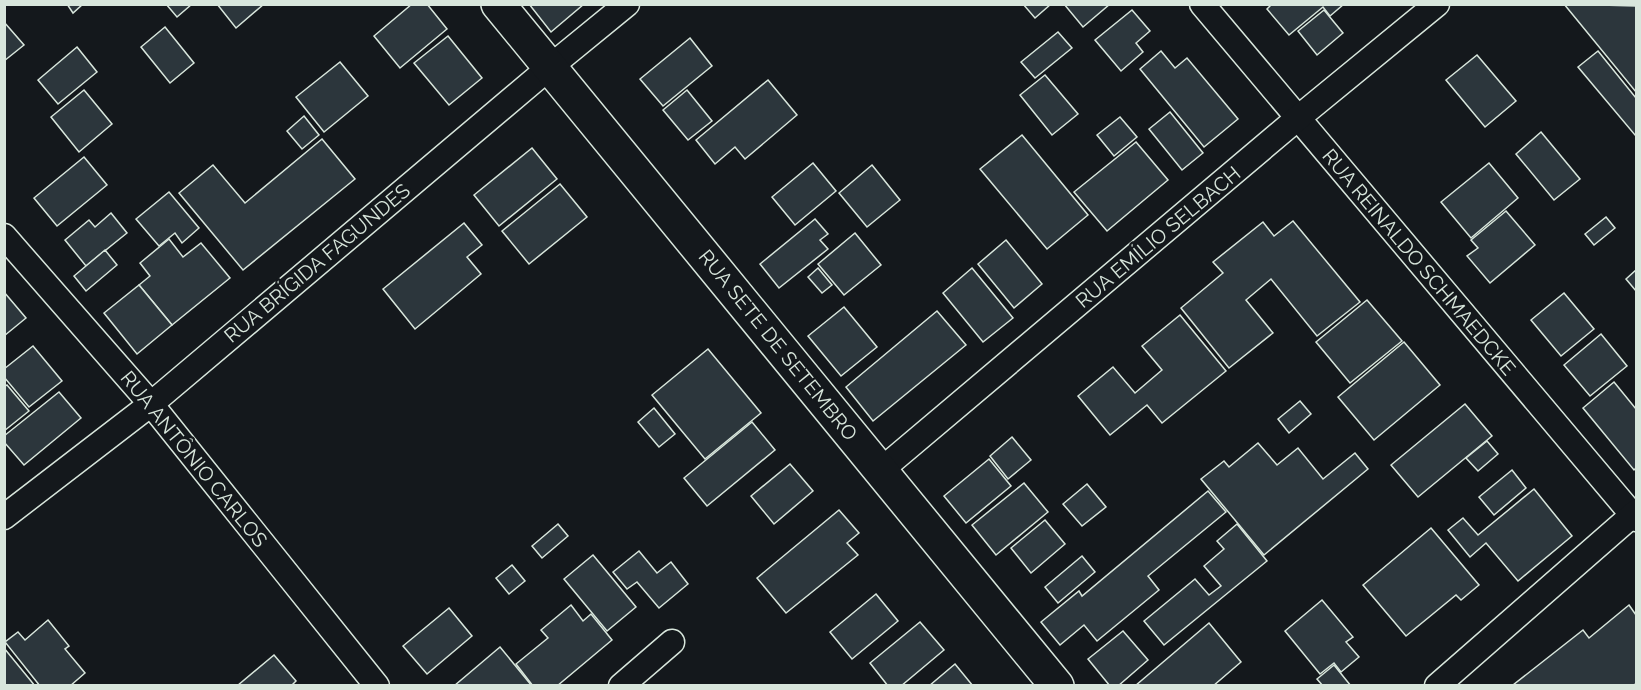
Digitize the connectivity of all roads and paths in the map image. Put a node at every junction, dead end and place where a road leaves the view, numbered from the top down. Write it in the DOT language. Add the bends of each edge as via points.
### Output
graph roads {
  1 [pos="498,4"];
  2 [pos="627,4"];
  3 [pos="1202,4"];
  4 [pos="1437,4"];
  5 [pos="550,67"];
  6 [pos="1298,118"];
  7 [pos="4,236"];
  8 [pos="151,404"];
  9 [pos="880,471"];
  10 [pos="1635,515"];
  11 [pos="4,517"];
  12 [pos="672,642"];
  13 [pos="377,686"];
  14 [pos="621,686"];
  15 [pos="1057,686"];
  16 [pos="1437,686"];
  1 -- 5 [label="main road, RUA SETE DE SETEMBRO"];
  2 -- 5 [label="street, RUA BRÍGIDA FAGUNDES"];
  3 -- 6 [label="street, RUA REINALDO SCHMAEDCKE"];
  4 -- 6 [label="street, RUA EMÍLIO SELBACH"];
  5 -- 8 [label="street, RUA BRÍGIDA FAGUNDES"];
  5 -- 9 [label="main road, RUA SETE DE SETEMBRO"];
  6 -- 9 [label="street, RUA EMÍLIO SELBACH"];
  6 -- 10 [label="street, RUA REINALDO SCHMAEDCKE"];
  7 -- 8 [label="street, RUA ANTÔNIO CARLOS"];
  8 -- 11 [label="street, RUA BRÍGIDA FAGUNDES"];
  8 -- 13 [label="street, RUA ANTÔNIO CARLOS"];
  9 -- 15 [label="main road, RUA SETE DE SETEMBRO"];
  10 -- 16 [label="street"];
  12 -- 14 [label="street"];
}
